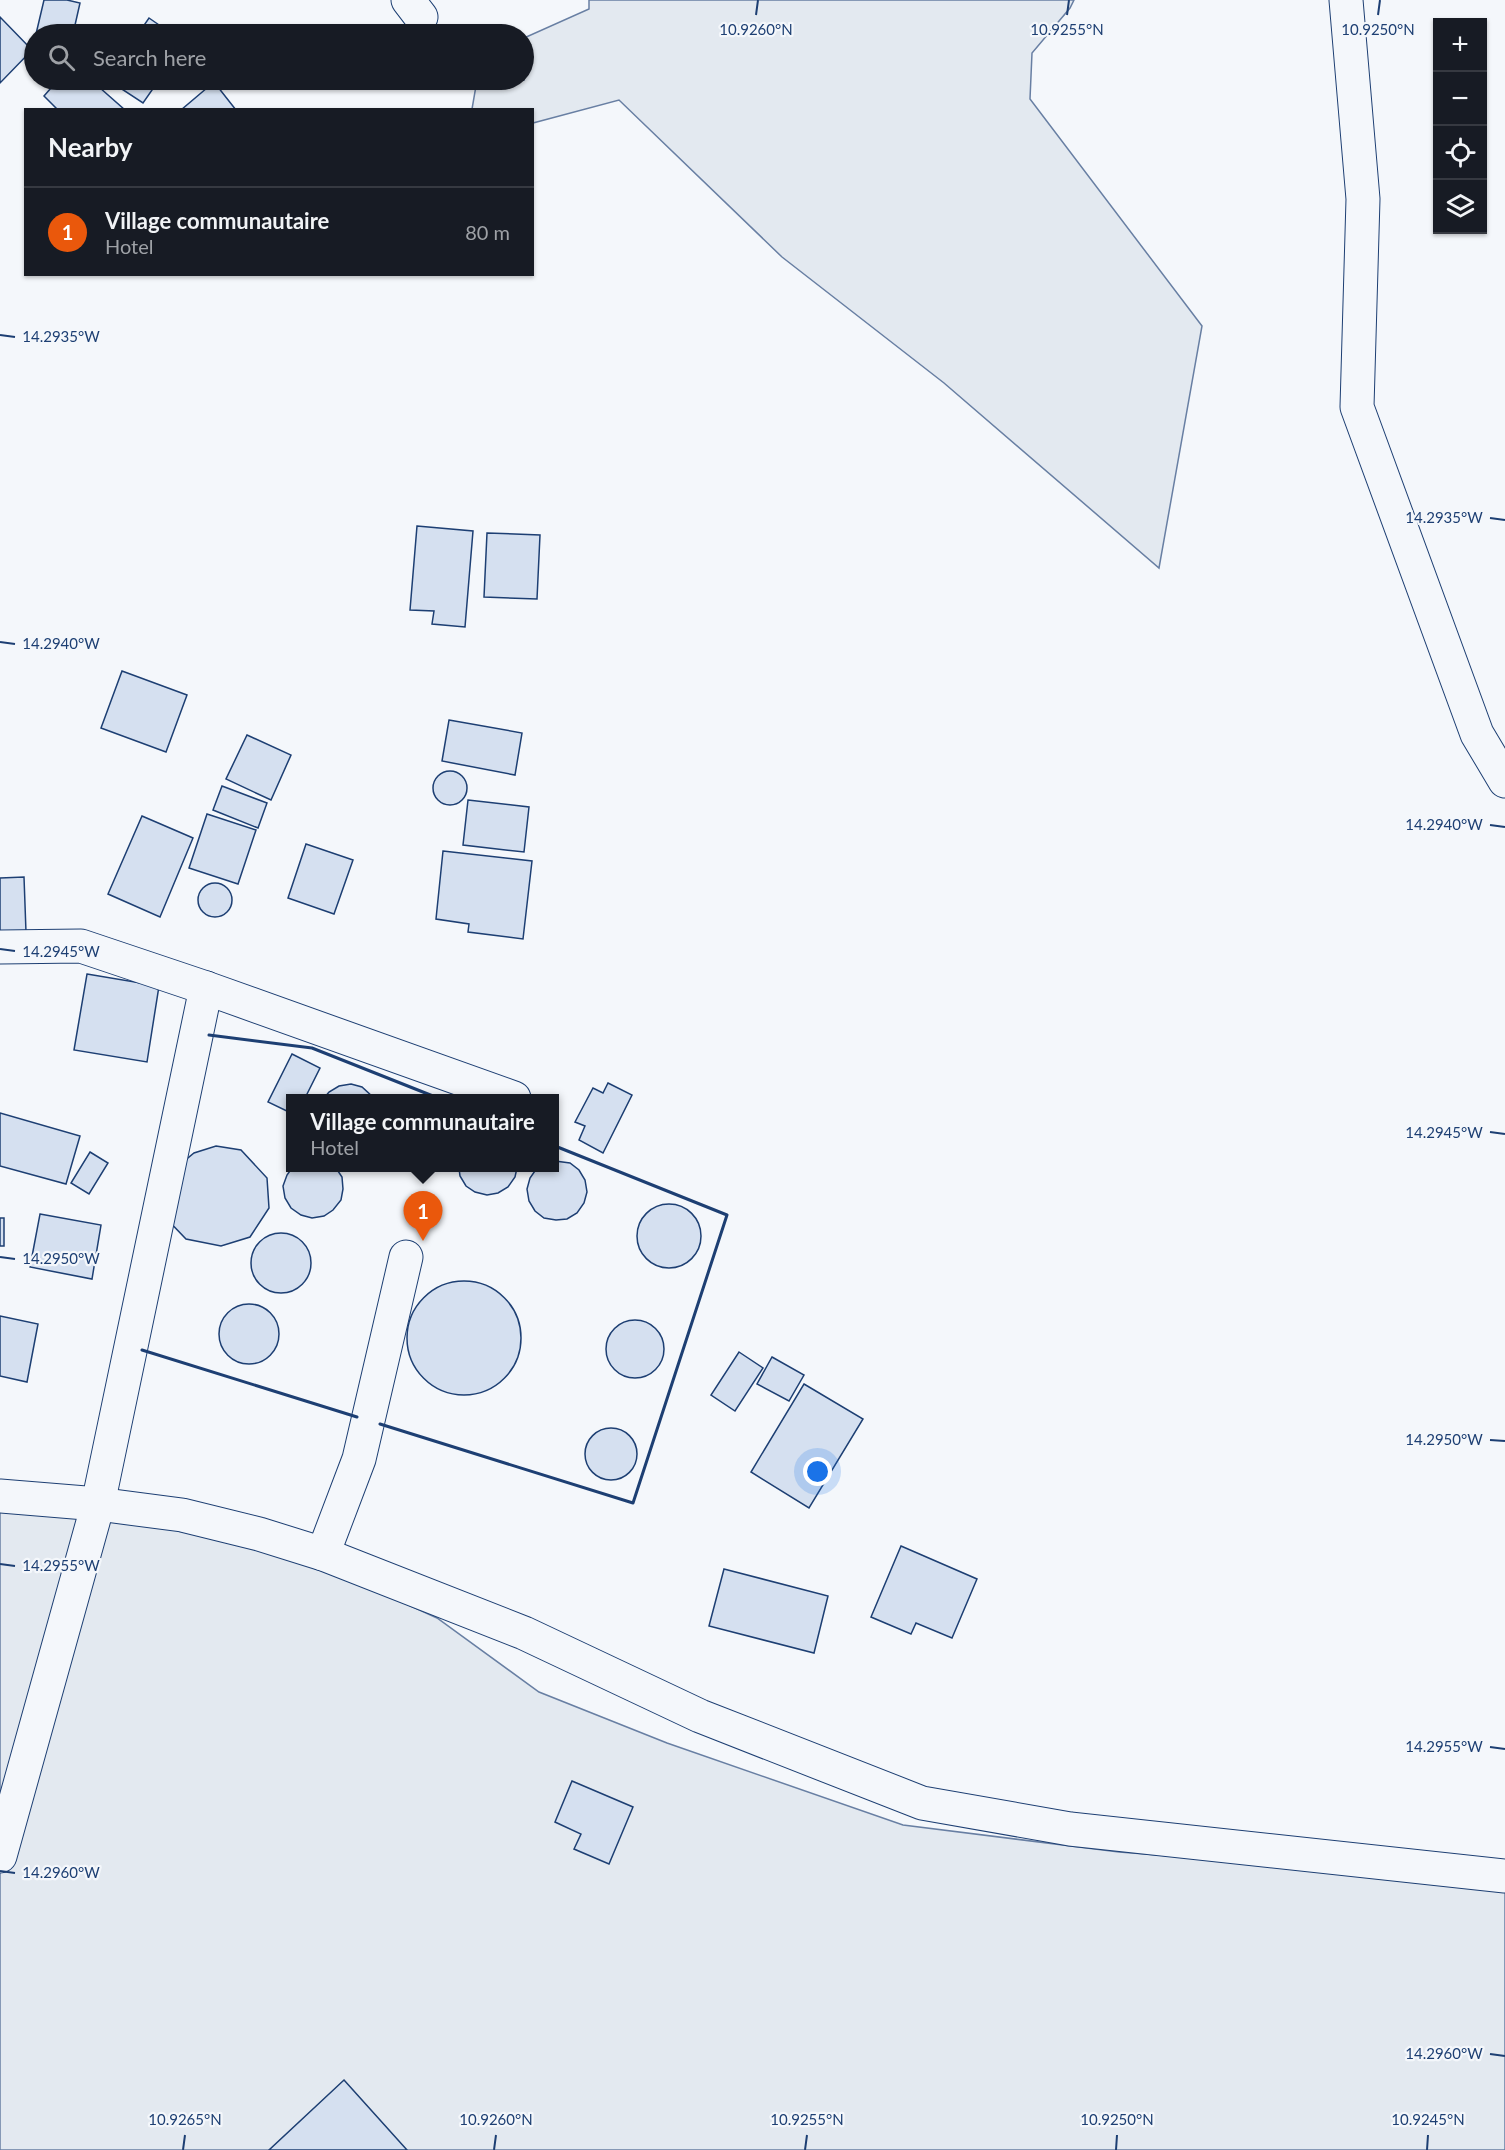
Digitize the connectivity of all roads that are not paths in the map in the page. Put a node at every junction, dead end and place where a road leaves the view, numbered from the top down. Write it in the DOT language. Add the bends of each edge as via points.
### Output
graph roads {
  1 [pos="1347,0"];
  2 [pos="1505,781"];
  3 [pos="0,947"];
  4 [pos="206,988"];
  5 [pos="503,1094"];
  6 [pos="406,1257"];
  7 [pos="0,1496"];
  8 [pos="98,1504"];
  9 [pos="323,1554"];
  10 [pos="0,1857"];
  11 [pos="1505,1876"];
  1 -- 2 [label="main road" via="1363,199 1357,407 1477,734"];
  3 -- 4 [label="main road" via="81,946"];
  4 -- 5 [label="main road"];
  4 -- 8 [label="main road"];
  6 -- 9 [label="main road" via="359,1459"];
  7 -- 8 [label="main road"];
  8 -- 9 [label="main road" via="182,1515"];
  8 -- 10 [label="main road"];
  9 -- 11 [label="main road" via="524,1633 700,1716 922,1803 1070,1829"];
}
